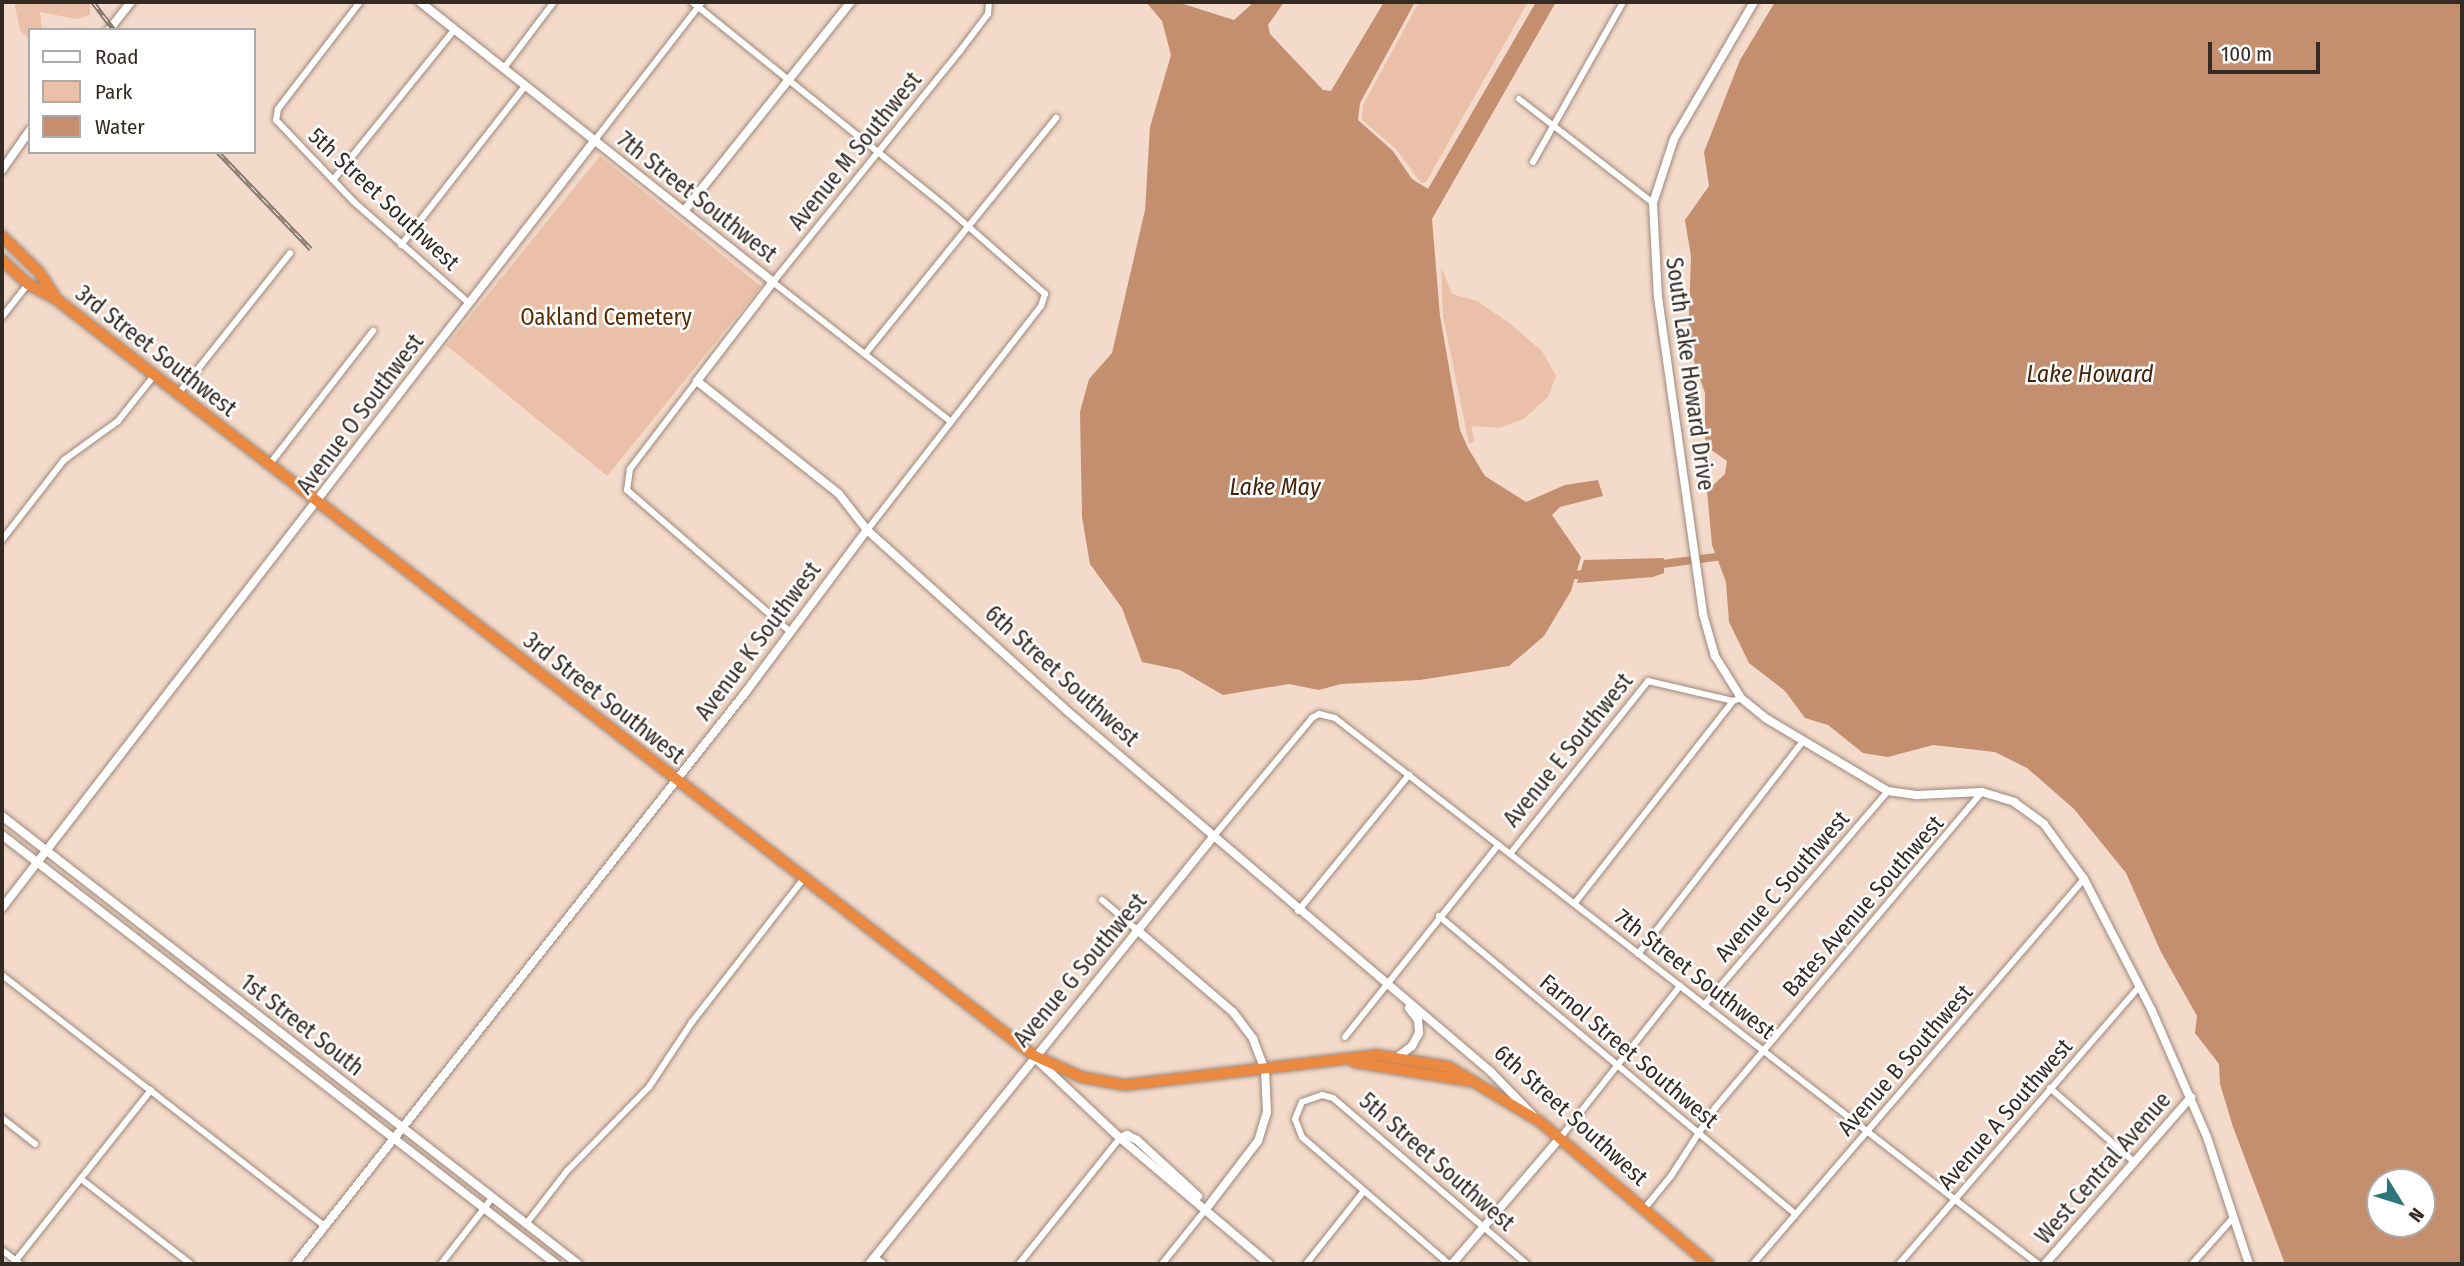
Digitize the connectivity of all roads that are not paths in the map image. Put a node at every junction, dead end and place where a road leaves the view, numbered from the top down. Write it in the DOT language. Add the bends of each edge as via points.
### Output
graph roads {
  1 [pos="131,2"];
  2 [pos="360,2"];
  3 [pos="420,2"];
  4 [pos="554,2"];
  5 [pos="850,2"];
  6 [pos="1623,2"];
  7 [pos="1754,2"];
  8 [pos="697,3"];
  9 [pos="990,5"];
  10 [pos="111,28"];
  11 [pos="455,29"];
  12 [pos="504,68"];
  13 [pos="788,80"];
  14 [pos="526,85"];
  15 [pos="1519,99"];
  16 [pos="1056,118"];
  17 [pos="1554,125"];
  18 [pos="28,133"];
  19 [pos="595,140"];
  20 [pos="879,152"];
  21 [pos="1533,162"];
  22 [pos="2,170"];
  23 [pos="333,180"];
  24 [pos="1653,203"];
  25 [pos="684,211"];
  26 [pos="967,226"];
  27 [pos="2,236"];
  28 [pos="401,245"];
  29 [pos="290,253"];
  30 [pos="2,260"];
  31 [pos="774,282"];
  32 [pos="28,284"];
  33 [pos="56,299"];
  34 [pos="469,303"];
  35 [pos="2,317"];
  36 [pos="373,331"];
  37 [pos="865,354"];
  38 [pos="153,377"];
  39 [pos="697,382"];
  40 [pos="177,396"];
  41 [pos="950,421"];
  42 [pos="268,466"];
  43 [pos="317,503"];
  44 [pos="867,530"];
  45 [pos="2,540"];
  46 [pos="789,631"];
  47 [pos="1737,700"];
  48 [pos="1329,715"];
  49 [pos="1803,741"];
  50 [pos="1409,775"];
  51 [pos="675,779"];
  52 [pos="1888,791"];
  53 [pos="1982,792"];
  54 [pos="2,816"];
  55 [pos="2,835"];
  56 [pos="1213,837"];
  57 [pos="1498,845"];
  58 [pos="46,849"];
  59 [pos="1510,854"];
  60 [pos="36,861"];
  61 [pos="804,878"];
  62 [pos="2084,879"];
  63 [pos="1102,900"];
  64 [pos="1574,904"];
  65 [pos="2,908"];
  66 [pos="1298,911"];
  67 [pos="1439,916"];
  68 [pos="1136,929"];
  69 [pos="1638,954"];
  70 [pos="2,975"];
  71 [pos="1384,984"];
  72 [pos="1680,986"];
  73 [pos="2139,987"];
  74 [pos="1403,1000"];
  75 [pos="1704,1005"];
  76 [pos="1345,1038"];
  77 [pos="1763,1051"];
  78 [pos="1033,1055"];
  79 [pos="1399,1056"];
  80 [pos="1348,1061"];
  81 [pos="1618,1064"];
  82 [pos="1265,1070"];
  83 [pos="1472,1082"];
  84 [pos="2050,1087"];
  85 [pos="151,1090"];
  86 [pos="2191,1097"];
  87 [pos="2,1118"];
  88 [pos="1539,1121"];
  89 [pos="404,1129"];
  90 [pos="1697,1131"];
  91 [pos="1866,1132"];
  92 [pos="1120,1138"];
  93 [pos="1560,1138"];
  94 [pos="392,1139"];
  95 [pos="35,1144"];
  96 [pos="2133,1161"];
  97 [pos="81,1179"];
  98 [pos="1364,1191"];
  99 [pos="492,1198"];
  100 [pos="1955,1200"];
  101 [pos="484,1209"];
  102 [pos="1206,1209"];
  103 [pos="1644,1209"];
  104 [pos="1796,1214"];
  105 [pos="2232,1219"];
  106 [pos="526,1224"];
  107 [pos="325,1226"];
  108 [pos="1485,1228"];
  109 [pos="2,1250"];
  110 [pos="872,1261"];
  111 [pos="17,1263"];
  112 [pos="191,1264"];
  113 [pos="295,1264"];
  114 [pos="441,1264"];
  115 [pos="556,1264"];
  116 [pos="579,1264"];
  117 [pos="884,1264"];
  118 [pos="1019,1264"];
  119 [pos="1162,1264"];
  120 [pos="1269,1264"];
  121 [pos="1306,1264"];
  122 [pos="1451,1264"];
  123 [pos="1527,1264"];
  124 [pos="1709,1264"];
  125 [pos="1753,1264"];
  126 [pos="1899,1264"];
  127 [pos="2038,1264"];
  128 [pos="2045,1264"];
  129 [pos="2192,1264"];
  130 [pos="2249,1264"];
  1 -- 10 [label="street"];
  2 -- 23 [label="street, 5th Street Southwest" via="278,108 276,120"];
  3 -- 11 [label="street, 7th Street Southwest"];
  4 -- 12 [label="street"];
  5 -- 13 [label="street"];
  6 -- 17 [label="street"];
  7 -- 24 [label="street" via="1674,139"];
  8 -- 13 [label="street"];
  8 -- 19 [label="street, Avenue O Southwest"];
  9 -- 20 [label="street, Avenue M Southwest"];
  11 -- 12 [label="street, 7th Street Southwest"];
  11 -- 23 [label="street"];
  12 -- 14 [label="street, 7th Street Southwest"];
  13 -- 20 [label="street"];
  13 -- 25 [label="street"];
  14 -- 19 [label="street, 7th Street Southwest"];
  14 -- 28 [label="street"];
  15 -- 17 [label="street"];
  16 -- 26 [label="street"];
  17 -- 21 [label="street"];
  17 -- 24 [label="street"];
  18 -- 22 [label="street"];
  19 -- 25 [label="street, 7th Street Southwest"];
  19 -- 34 [label="street, Avenue O Southwest"];
  20 -- 26 [label="street"];
  20 -- 31 [label="street, Avenue M Southwest"];
  23 -- 28 [label="street, 5th Street Southwest"];
  24 -- 47 [label="street, South Lake Howard Drive" via="1658,296 1708,636"];
  25 -- 31 [label="street, 7th Street Southwest"];
  26 -- 37 [label="street"];
  26 -- 41 [label="street, Avenue K Southwest" via="1045,294 1041,306"];
  27 -- 33 [label="highway, 3rd Street Southwest" via="39,272"];
  28 -- 34 [label="street, 5th Street Southwest"];
  29 -- 40 [label="street"];
  30 -- 32 [label="highway, 3rd Street Southwest"];
  31 -- 37 [label="street, 7th Street Southwest"];
  31 -- 39 [label="street, Avenue M Southwest"];
  32 -- 33 [label="highway, 3rd Street Southwest"];
  32 -- 35 [label="street"];
  33 -- 38 [label="highway, 3rd Street Southwest"];
  34 -- 43 [label="street, Avenue O Southwest"];
  36 -- 42 [label="street"];
  37 -- 41 [label="street, 7th Street Southwest"];
  38 -- 40 [label="highway, 3rd Street Southwest"];
  38 -- 45 [label="street" via="118,421 64,460"];
  39 -- 44 [label="street, 6th Street Southwest" via="842,496"];
  39 -- 46 [label="street, Avenue M Southwest" via="630,468 626,484 635,501"];
  40 -- 42 [label="highway, 3rd Street Southwest"];
  41 -- 44 [label="street, Avenue K Southwest"];
  42 -- 43 [label="highway, 3rd Street Southwest"];
  43 -- 51 [label="highway, 3rd Street Southwest"];
  43 -- 58 [label="street, Avenue O Southwest"];
  44 -- 46 [label="street, Avenue K Southwest"];
  44 -- 56 [label="street, 6th Street Southwest"];
  46 -- 51 [label="street, Avenue K Southwest"];
  47 -- 49 [label="street"];
  47 -- 59 [label="street, Avenue E Southwest" via="1648,681"];
  47 -- 64 [label="street"];
  48 -- 50 [label="street, 7th Street Southwest"];
  48 -- 56 [label="street, Avenue G Southwest" via="1312,718"];
  49 -- 52 [label="street"];
  49 -- 69 [label="street"];
  50 -- 57 [label="street, 7th Street Southwest"];
  50 -- 66 [label="street"];
  51 -- 61 [label="highway, 3rd Street Southwest"];
  51 -- 89 [label="street, Avenue K Southwest"];
  52 -- 53 [label="street" via="1919,795"];
  52 -- 75 [label="street, Avenue C Southwest"];
  53 -- 62 [label="street" via="2014,802 2044,824"];
  53 -- 77 [label="street, Bates Avenue Southwest"];
  54 -- 58 [label="street, 1st Street South"];
  55 -- 60 [label="street, 1st Street South"];
  56 -- 66 [label="street, 6th Street Southwest"];
  56 -- 68 [label="street, Avenue G Southwest"];
  57 -- 59 [label="street, 7th Street Southwest"];
  57 -- 67 [label="street, Avenue E Southwest"];
  58 -- 60 [label="street, Avenue O Southwest"];
  58 -- 89 [label="street, 1st Street South"];
  59 -- 64 [label="street, 7th Street Southwest"];
  60 -- 65 [label="street, Avenue O Southwest"];
  60 -- 94 [label="street, 1st Street South"];
  61 -- 78 [label="highway, 3rd Street Southwest"];
  61 -- 106 [label="street" via="692,1022 649,1087 567,1171"];
  62 -- 73 [label="street"];
  62 -- 91 [label="street, Avenue B Southwest"];
  63 -- 68 [label="street"];
  64 -- 69 [label="street, 7th Street Southwest"];
  66 -- 71 [label="street, 6th Street Southwest"];
  67 -- 71 [label="street, Avenue E Southwest"];
  67 -- 81 [label="street, Farnol Street Southwest"];
  68 -- 78 [label="street, Avenue G Southwest"];
  68 -- 82 [label="street" via="1233,1012 1253,1039"];
  69 -- 72 [label="street, 7th Street Southwest"];
  70 -- 85 [label="street"];
  71 -- 74 [label="street, 6th Street Southwest"];
  71 -- 76 [label="street, Avenue E Southwest"];
  72 -- 75 [label="street, 7th Street Southwest"];
  72 -- 81 [label="street"];
  73 -- 84 [label="street, Avenue A Southwest"];
  73 -- 86 [label="street"];
  74 -- 79 [label="street, 6th Street Southwest" via="1418,1020 1419,1033"];
  74 -- 88 [label="street, 6th Street Southwest" via="1455,1041"];
  75 -- 77 [label="street, 7th Street Southwest"];
  77 -- 90 [label="street, Bates Avenue Southwest"];
  77 -- 91 [label="street, 7th Street Southwest"];
  78 -- 82 [label="highway" via="1081,1077 1125,1085"];
  78 -- 92 [label="street, 3rd Street Southwest"];
  78 -- 110 [label="street, Avenue G Southwest"];
  79 -- 80 [label="highway"];
  79 -- 83 [label="highway" via="1449,1067"];
  80 -- 82 [label="highway"];
  80 -- 83 [label="highway"];
  81 -- 90 [label="street, Farnol Street Southwest"];
  81 -- 93 [label="street"];
  82 -- 102 [label="street" via="1267,1112 1258,1141"];
  83 -- 88 [label="highway"];
  84 -- 96 [label="street"];
  84 -- 100 [label="street, Avenue A Southwest"];
  85 -- 97 [label="street"];
  85 -- 107 [label="street"];
  86 -- 96 [label="street, West Central Avenue"];
  86 -- 105 [label="street"];
  87 -- 95 [label="street"];
  88 -- 93 [label="highway, 6th Street Southwest"];
  89 -- 94 [label="street, Avenue K Southwest"];
  89 -- 99 [label="street, 1st Street South"];
  90 -- 103 [label="street, Bates Avenue Southwest" via="1671,1176"];
  90 -- 104 [label="street, Farnol Street Southwest"];
  91 -- 100 [label="street, 7th Street Southwest"];
  91 -- 104 [label="street, Avenue B Southwest"];
  92 -- 102 [label="street, 3rd Street Southwest"];
  92 -- 118 [label="street"];
  93 -- 103 [label="highway, 6th Street Southwest"];
  93 -- 108 [label="street"];
  94 -- 101 [label="street, 1st Street South"];
  94 -- 107 [label="street, Avenue K Southwest"];
  96 -- 128 [label="street, West Central Avenue"];
  97 -- 111 [label="street"];
  97 -- 112 [label="street"];
  98 -- 108 [label="street, 5th Street Southwest" via="1302,1137 1296,1125 1302,1102 1318,1096 1333,1098"];
  98 -- 121 [label="street"];
  98 -- 122 [label="street"];
  99 -- 101 [label="street"];
  99 -- 106 [label="street, 1st Street South"];
  100 -- 126 [label="street, Avenue A Southwest"];
  100 -- 127 [label="street, 7th Street Southwest"];
  101 -- 114 [label="street"];
  101 -- 115 [label="street, 1st Street South"];
  102 -- 119 [label="street"];
  102 -- 120 [label="street, 3rd Street Southwest"];
  103 -- 124 [label="highway, 6th Street Southwest"];
  104 -- 125 [label="street, Avenue B Southwest"];
  105 -- 129 [label="street"];
  105 -- 130 [label="street"];
  106 -- 116 [label="street, 1st Street South"];
  107 -- 113 [label="street, Avenue K Southwest"];
  108 -- 122 [label="street"];
  108 -- 123 [label="street, 5th Street Southwest"];
  109 -- 111 [label="street"];
  110 -- 117 [label="street"];
}
